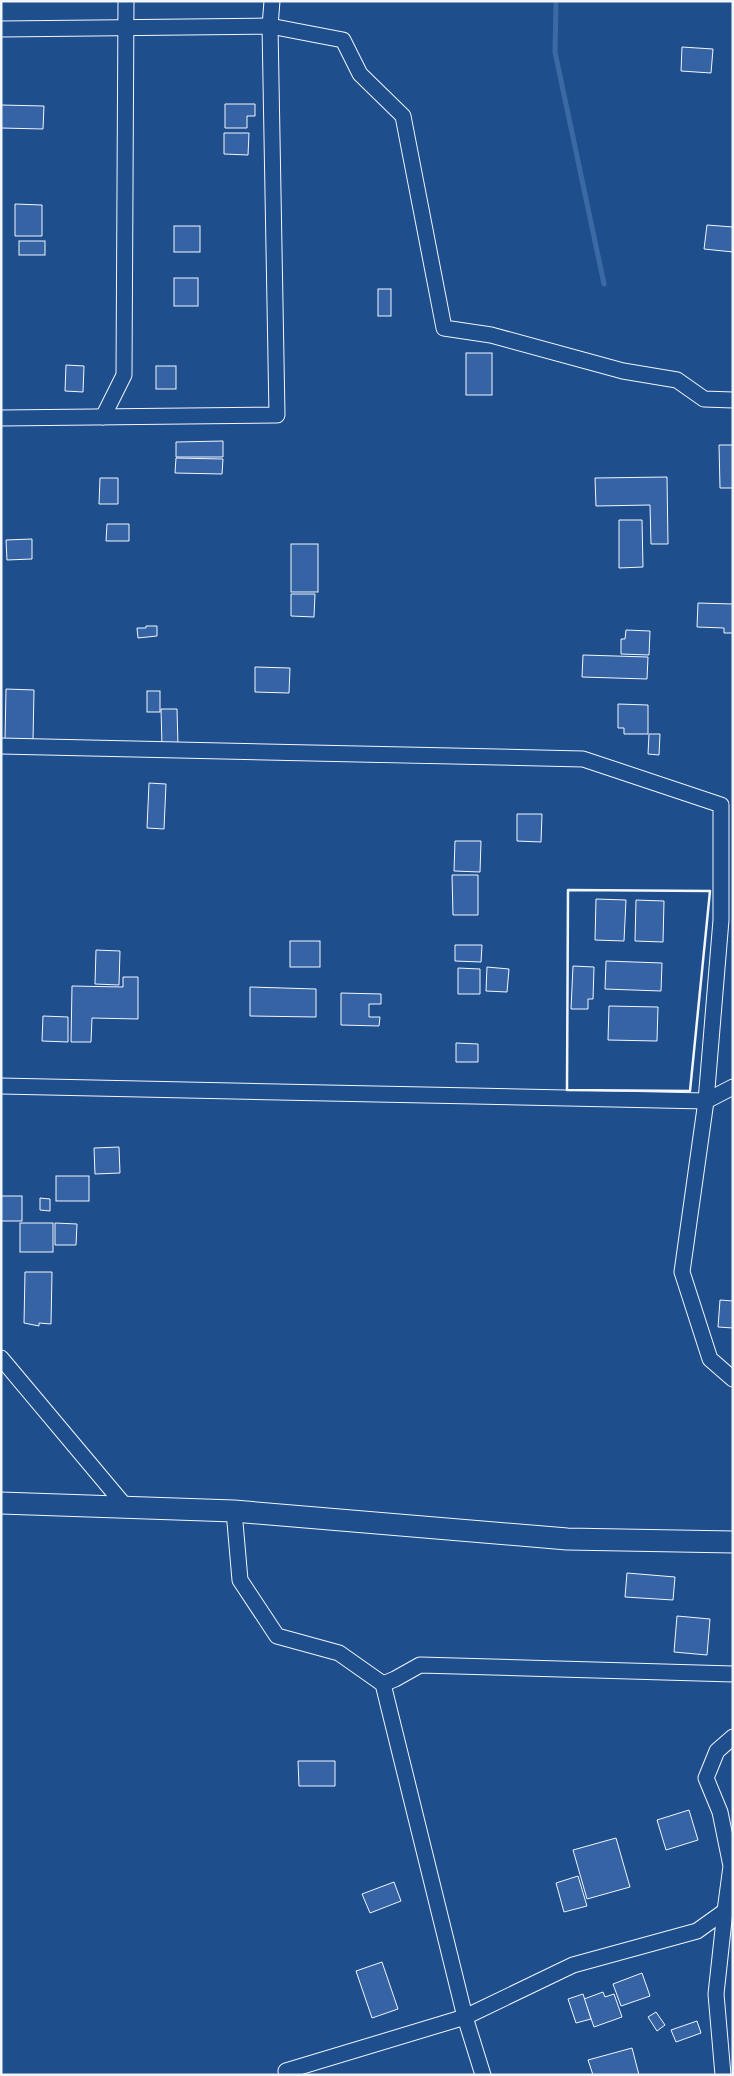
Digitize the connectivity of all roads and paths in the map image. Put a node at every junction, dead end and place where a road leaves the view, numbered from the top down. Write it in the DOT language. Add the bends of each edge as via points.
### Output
graph roads {
  1 [pos="126,1"];
  2 [pos="272,1"];
  3 [pos="270,26"];
  4 [pos="125,27"];
  5 [pos="1,29"];
  6 [pos="733,400"];
  7 [pos="1,418"];
  8 [pos="103,418"];
  9 [pos="1,746"];
  10 [pos="1,1086"];
  11 [pos="733,1087"];
  12 [pos="706,1101"];
  13 [pos="1,1358"];
  14 [pos="733,1379"];
  15 [pos="1,1503"];
  16 [pos="126,1507"];
  17 [pos="234,1511"];
  18 [pos="733,1542"];
  19 [pos="733,1674"];
  20 [pos="382,1684"];
  21 [pos="733,1737"];
  22 [pos="726,1912"];
  23 [pos="465,2017"];
  24 [pos="287,2075"];
  25 [pos="483,2075"];
  26 [pos="723,2075"];
  1 -- 4 [label="street"];
  2 -- 3 [label="street"];
  3 -- 4 [label="street"];
  3 -- 6 [label="street" via="343,40 360,74 402,116 444,328 491,336 623,372 677,380 704,399"];
  3 -- 8 [label="street" via="277,415"];
  4 -- 5 [label="street"];
  4 -- 8 [label="street" via="124,374"];
  7 -- 8 [label="street"];
  9 -- 12 [label="street" via="583,759 721,805 721,920"];
  10 -- 12 [label="street"];
  11 -- 12 [label="street"];
  12 -- 14 [label="street" via="682,1272 710,1359"];
  13 -- 16 [label="street"];
  15 -- 16 [label="street"];
  16 -- 17 [label="street"];
  17 -- 18 [label="street" via="567,1539"];
  17 -- 20 [label="street" via="240,1580 277,1636 339,1653"];
  19 -- 20 [label="street" via="420,1665"];
  20 -- 23 [label="street"];
  21 -- 22 [label="street" via="717,1751 706,1778 720,1812 731,1866"];
  22 -- 23 [label="street" via="697,1931 573,1965"];
  22 -- 26 [label="street" via="716,1994"];
  23 -- 24 [label="street" via="286,2071"];
  23 -- 25 [label="street"];
}
